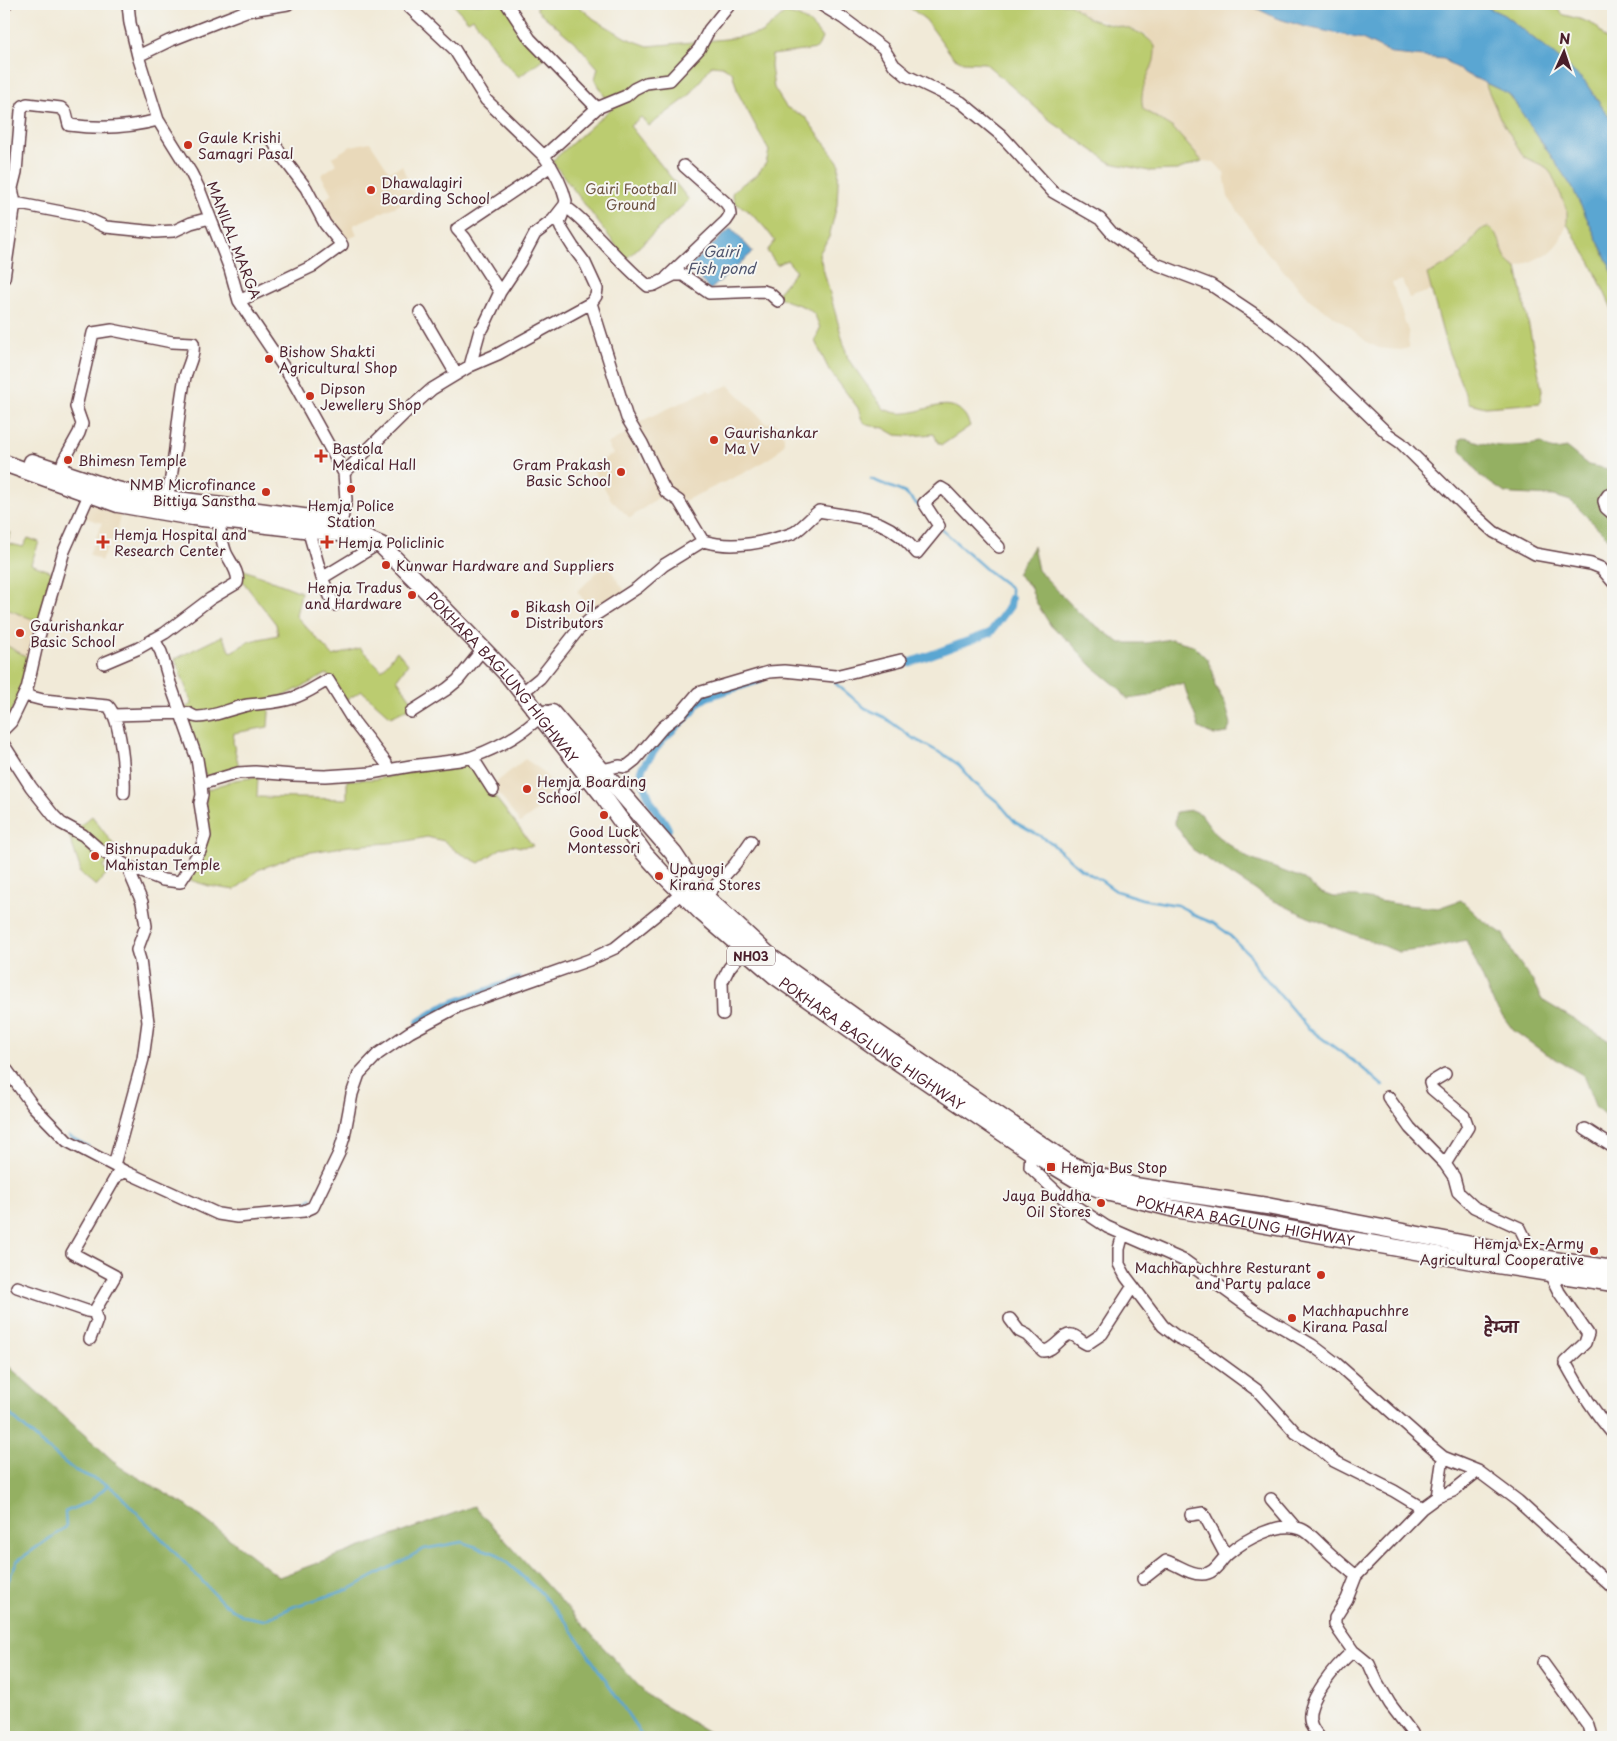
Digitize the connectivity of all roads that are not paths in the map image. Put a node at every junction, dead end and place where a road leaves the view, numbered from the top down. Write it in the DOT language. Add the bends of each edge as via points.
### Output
graph roads {
  1 [pos="128,4"];
  2 [pos="288,4"];
  3 [pos="406,4"];
  4 [pos="506,4"];
  5 [pos="730,4"];
  6 [pos="820,4"];
  7 [pos="138,56"];
  8 [pos="597,108"];
  9 [pos="158,120"];
  10 [pos="274,143"];
  11 [pos="544,156"];
  12 [pos="551,166"];
  13 [pos="684,166"];
  14 [pos="4,170"];
  15 [pos="16,172"];
  16 [pos="15,203"];
  17 [pos="564,206"];
  18 [pos="211,220"];
  19 [pos="4,278"];
  20 [pos="665,279"];
  21 [pos="500,292"];
  22 [pos="239,301"];
  23 [pos="778,301"];
  24 [pos="591,303"];
  25 [pos="420,312"];
  26 [pos="470,366"];
  27 [pos="456,374"];
  28 [pos="4,453"];
  29 [pos="4,463"];
  30 [pos="60,472"];
  31 [pos="344,473"];
  32 [pos="1613,494"];
  33 [pos="89,495"];
  34 [pos="111,496"];
  35 [pos="167,499"];
  36 [pos="1613,514"];
  37 [pos="218,521"];
  38 [pos="313,524"];
  39 [pos="341,528"];
  40 [pos="703,541"];
  41 [pos="378,544"];
  42 [pos="999,547"];
  43 [pos="322,578"];
  44 [pos="1613,582"];
  45 [pos="334,605"];
  46 [pos="154,639"];
  47 [pos="483,649"];
  48 [pos="901,660"];
  49 [pos="104,663"];
  50 [pos="529,688"];
  51 [pos="24,695"];
  52 [pos="411,712"];
  53 [pos="545,713"];
  54 [pos="181,714"];
  55 [pos="113,715"];
  56 [pos="4,729"];
  57 [pos="4,745"];
  58 [pos="472,757"];
  59 [pos="388,770"];
  60 [pos="595,773"];
  61 [pos="200,784"];
  62 [pos="493,790"];
  63 [pos="124,792"];
  64 [pos="564,793"];
  65 [pos="751,841"];
  66 [pos="129,867"];
  67 [pos="687,888"];
  68 [pos="705,897"];
  69 [pos="748,945"];
  70 [pos="724,1014"];
  71 [pos="4,1066"];
  72 [pos="1445,1074"];
  73 [pos="1388,1097"];
  74 [pos="1585,1129"];
  75 [pos="1613,1147"];
  76 [pos="1035,1148"];
  77 [pos="1445,1164"];
  78 [pos="114,1165"];
  79 [pos="126,1172"];
  80 [pos="1123,1234"];
  81 [pos="1534,1257"];
  82 [pos="1613,1269"];
  83 [pos="1550,1274"];
  84 [pos="1613,1284"];
  85 [pos="1133,1286"];
  86 [pos="17,1287"];
  87 [pos="94,1312"];
  88 [pos="1010,1319"];
  89 [pos="90,1339"];
  90 [pos="1613,1434"];
  91 [pos="1444,1457"];
  92 [pos="1478,1471"];
  93 [pos="1437,1497"];
  94 [pos="1271,1498"];
  95 [pos="1422,1508"];
  96 [pos="1191,1515"];
  97 [pos="1295,1527"];
  98 [pos="1226,1556"];
  99 [pos="1356,1576"];
  100 [pos="1143,1579"];
  101 [pos="1613,1588"];
  102 [pos="1354,1651"];
  103 [pos="1543,1663"];
  104 [pos="1412,1733"];
  105 [pos="1319,1737"];
  106 [pos="1591,1737"];
  1 -- 7 [label="street, MANILAL MARGA"];
  2 -- 7 [label="street" via="246,11"];
  3 -- 11 [label="street" via="454,49 486,100"];
  4 -- 8 [label="street" via="530,39"];
  5 -- 8 [label="street" via="709,30 699,49 670,80 646,83"];
  6 -- 44 [label="street" via="882,48 907,76 961,102 1001,135 1060,198 1100,219 1112,233 1156,264 1211,285 1295,344 1494,532 1535,554 1601,568"];
  7 -- 9 [label="street, MANILAL MARGA"];
  8 -- 11 [label="street"];
  9 -- 15 [label="street" via="129,127 69,125 66,113 60,108 27,104 21,111"];
  9 -- 18 [label="street, MANILAL MARGA" via="191,172"];
  10 -- 22 [label="street" via="306,188 325,224 342,244 314,266"];
  11 -- 12 [label="street"];
  12 -- 17 [label="street" via="564,193"];
  12 -- 21 [label="street" via="456,229"];
  13 -- 20 [label="street" via="726,203 730,215"];
  14 -- 15 [label="street"];
  15 -- 16 [label="street" via="12,188"];
  16 -- 18 [label="street" via="82,216 106,227 156,232 174,231 191,223"];
  16 -- 19 [label="street"];
  17 -- 20 [label="street" via="648,286"];
  17 -- 21 [label="street" via="535,234"];
  17 -- 24 [label="street" via="564,215 559,222 561,228 598,289"];
  18 -- 22 [label="street, MANILAL MARGA"];
  20 -- 23 [label="street" via="683,276 709,293 763,291"];
  21 -- 26 [label="street" via="480,330"];
  22 -- 31 [label="street, MANILAL MARGA" via="292,381"];
  24 -- 26 [label="street"];
  24 -- 40 [label="street" via="628,418 666,492 684,507"];
  25 -- 27 [label="street"];
  26 -- 27 [label="street"];
  27 -- 31 [label="street" via="409,409"];
  28 -- 30 [label="highway, POKHARA BAGLUNG HIGHWAY"];
  29 -- 33 [label="highway, POKHARA BAGLUNG HIGHWAY / NH03"];
  30 -- 34 [label="highway, POKHARA BAGLUNG HIGHWAY"];
  30 -- 35 [label="street" via="80,433 82,424 76,407 93,332 112,330 193,344"];
  31 -- 39 [label="street, MANILAL MARGA" via="346,500"];
  32 -- 36 [label="street" via="1604,500 1606,508"];
  33 -- 34 [label="highway, POKHARA BAGLUNG HIGHWAY / NH03"];
  33 -- 51 [label="street" via="64,551"];
  34 -- 35 [label="highway, POKHARA BAGLUNG HIGHWAY"];
  34 -- 37 [label="highway, POKHARA BAGLUNG HIGHWAY / NH03"];
  35 -- 38 [label="highway, POKHARA BAGLUNG HIGHWAY"];
  37 -- 38 [label="highway, POKHARA BAGLUNG HIGHWAY / NH03"];
  37 -- 46 [label="street" via="237,584 210,598"];
  38 -- 39 [label="highway, POKHARA BAGLUNG HIGHWAY / NH03"];
  38 -- 43 [label="street" via="310,536"];
  39 -- 41 [label="highway, POKHARA BAGLUNG HIGHWAY / NH03"];
  39 -- 50 [label="highway, POKHARA BAGLUNG HIGHWAY" via="368,530 393,545"];
  40 -- 42 [label="street" via="729,545 766,542 794,533 819,511 877,521 907,541 917,554 939,526 924,503 941,488"];
  40 -- 50 [label="street" via="594,616"];
  41 -- 43 [label="street"];
  41 -- 47 [label="highway, POKHARA BAGLUNG HIGHWAY / NH03"];
  43 -- 45 [label="street"];
  46 -- 49 [label="street"];
  46 -- 54 [label="street"];
  47 -- 52 [label="street" via="458,680"];
  47 -- 53 [label="highway, POKHARA BAGLUNG HIGHWAY / NH03"];
  48 -- 60 [label="street" via="834,676 769,672 698,693 626,767"];
  50 -- 53 [label="highway, POKHARA BAGLUNG HIGHWAY"];
  51 -- 55 [label="street" via="108,706"];
  51 -- 56 [label="street"];
  53 -- 58 [label="street" via="509,741"];
  53 -- 60 [label="highway, POKHARA BAGLUNG HIGHWAY / NH03"];
  54 -- 55 [label="street"];
  54 -- 59 [label="street" via="188,713 196,718 249,705 275,703 295,698 328,680"];
  54 -- 61 [label="street" via="197,759"];
  55 -- 63 [label="street" via="123,762"];
  57 -- 66 [label="street" via="31,787 61,823"];
  58 -- 59 [label="street"];
  58 -- 62 [label="street"];
  59 -- 61 [label="street" via="325,776 238,773"];
  60 -- 64 [label="street"];
  60 -- 67 [label="highway, POKHARA BAGLUNG HIGHWAY / NH03" via="644,853"];
  60 -- 67 [label="highway, POKHARA BAGLUNG HIGHWAY" via="674,854"];
  61 -- 66 [label="street" via="204,836 200,851 180,882 163,880"];
  65 -- 68 [label="street"];
  66 -- 78 [label="street" via="142,902 146,926 137,950 148,1022 143,1059"];
  67 -- 68 [label="highway, POKHARA BAGLUNG HIGHWAY"];
  67 -- 69 [label="highway, POKHARA BAGLUNG HIGHWAY / NH03"];
  67 -- 79 [label="street" via="615,948 460,1006 410,1032 378,1054 359,1074 339,1153 313,1207 280,1214 237,1217 218,1214"];
  68 -- 69 [label="highway, POKHARA BAGLUNG HIGHWAY"];
  69 -- 70 [label="street" via="722,982"];
  69 -- 76 [label="highway, POKHARA BAGLUNG HIGHWAY / NH03" via="775,976 873,1045"];
  71 -- 78 [label="street" via="33,1106 67,1140"];
  72 -- 77 [label="street" via="1430,1083 1432,1090 1464,1116 1468,1127"];
  73 -- 77 [label="street" via="1410,1128"];
  74 -- 75 [label="street"];
  76 -- 80 [label="street" via="1030,1167 1063,1198"];
  76 -- 81 [label="highway, POKHARA BAGLUNG HIGHWAY" via="1121,1183 1267,1206"];
  76 -- 83 [label="highway, POKHARA BAGLUNG HIGHWAY / NH03" via="1068,1175 1092,1187 1144,1202"];
  77 -- 81 [label="street" via="1454,1177 1458,1192 1474,1207 1520,1228"];
  78 -- 79 [label="street"];
  79 -- 87 [label="street" via="117,1175 72,1253 115,1276"];
  80 -- 85 [label="street" via="1119,1264"];
  80 -- 91 [label="street" via="1185,1262 1253,1310 1312,1345"];
  81 -- 82 [label="highway, POKHARA BAGLUNG HIGHWAY"];
  83 -- 84 [label="highway, POKHARA BAGLUNG HIGHWAY / NH03"];
  83 -- 90 [label="street" via="1558,1292 1588,1334 1585,1343 1565,1362 1593,1409"];
  85 -- 88 [label="street" via="1102,1334 1087,1344 1072,1335 1065,1336 1054,1347 1043,1351"];
  85 -- 95 [label="street" via="1163,1326 1258,1391 1296,1433 1334,1461"];
  86 -- 87 [label="street"];
  87 -- 89 [label="street" via="97,1320"];
  91 -- 92 [label="street"];
  91 -- 93 [label="street"];
  92 -- 93 [label="street" via="1452,1491"];
  92 -- 101 [label="street" via="1518,1501"];
  93 -- 95 [label="street"];
  94 -- 97 [label="street"];
  95 -- 99 [label="street"];
  96 -- 98 [label="street" via="1203,1513"];
  97 -- 98 [label="street" via="1266,1532 1247,1540"];
  97 -- 99 [label="street" via="1314,1538"];
  98 -- 100 [label="street" via="1211,1572 1189,1572 1166,1561"];
  99 -- 102 [label="street" via="1335,1624"];
  102 -- 104 [label="street" via="1369,1664 1390,1704"];
  102 -- 105 [label="street" via="1329,1676 1313,1703 1310,1723"];
  103 -- 106 [label="street" via="1588,1725"];
}
